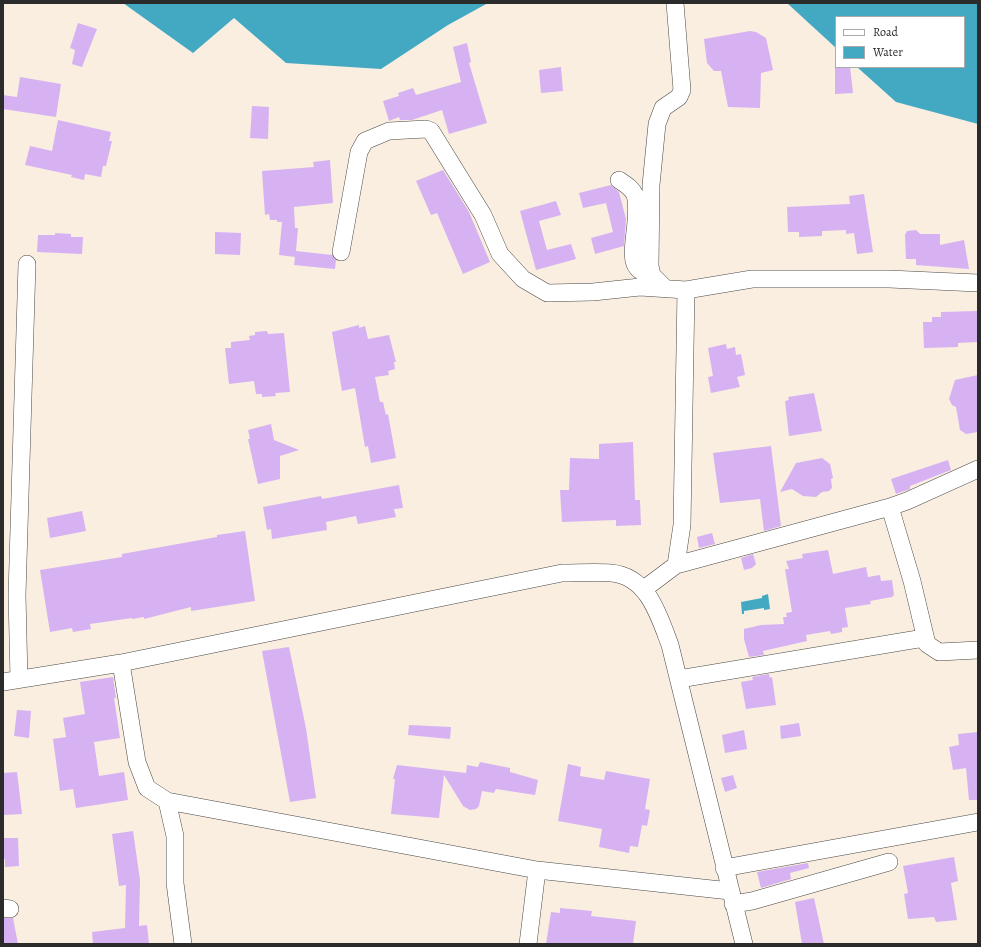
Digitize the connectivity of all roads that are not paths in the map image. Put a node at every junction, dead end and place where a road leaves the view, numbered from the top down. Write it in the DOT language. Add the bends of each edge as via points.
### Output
graph roads {
  1 [pos="675,3"];
  2 [pos="619,180"];
  3 [pos="340,252"];
  4 [pos="27,264"];
  5 [pos="652,275"];
  6 [pos="978,283"];
  7 [pos="665,288"];
  8 [pos="686,290"];
  9 [pos="978,469"];
  10 [pos="890,507"];
  11 [pos="676,565"];
  12 [pos="644,589"];
  13 [pos="924,638"];
  14 [pos="978,650"];
  15 [pos="121,663"];
  16 [pos="679,679"];
  17 [pos="11,681"];
  18 [pos="167,801"];
  19 [pos="978,822"];
  20 [pos="889,862"];
  21 [pos="724,868"];
  22 [pos="537,870"];
  23 [pos="732,898"];
  24 [pos="182,944"];
  25 [pos="528,944"];
  26 [pos="744,944"];
  1 -- 5 [label="street" via="682,90 679,97 664,108 657,124 651,185"];
  2 -- 5 [label="street" via="635,195 635,264 639,270"];
  3 -- 7 [label="street" via="359,152 365,141 389,131 426,129 432,132 483,215 500,254 523,279 547,293 640,287"];
  4 -- 17 [label="street" via="17,595"];
  5 -- 7 [label="street"];
  6 -- 8 [label="street" via="889,279 752,279"];
  7 -- 8 [label="street"];
  8 -- 11 [label="street" via="682,525"];
  9 -- 10 [label="street"];
  10 -- 11 [label="street"];
  10 -- 13 [label="street" via="912,581"];
  11 -- 12 [label="street"];
  12 -- 15 [label="street" via="629,578 612,573 562,573"];
  12 -- 16 [label="street" via="658,611"];
  13 -- 14 [label="street" via="932,649 939,652"];
  13 -- 16 [label="street"];
  15 -- 17 [label="street"];
  15 -- 18 [label="street" via="137,762 147,788"];
  16 -- 21 [label="street"];
  18 -- 22 [label="street"];
  18 -- 24 [label="street" via="175,836 175,883"];
  19 -- 21 [label="street"];
  20 -- 23 [label="street" via="752,901"];
  21 -- 23 [label="street"];
  22 -- 23 [label="street"];
  22 -- 25 [label="street"];
  23 -- 26 [label="street"];
}
